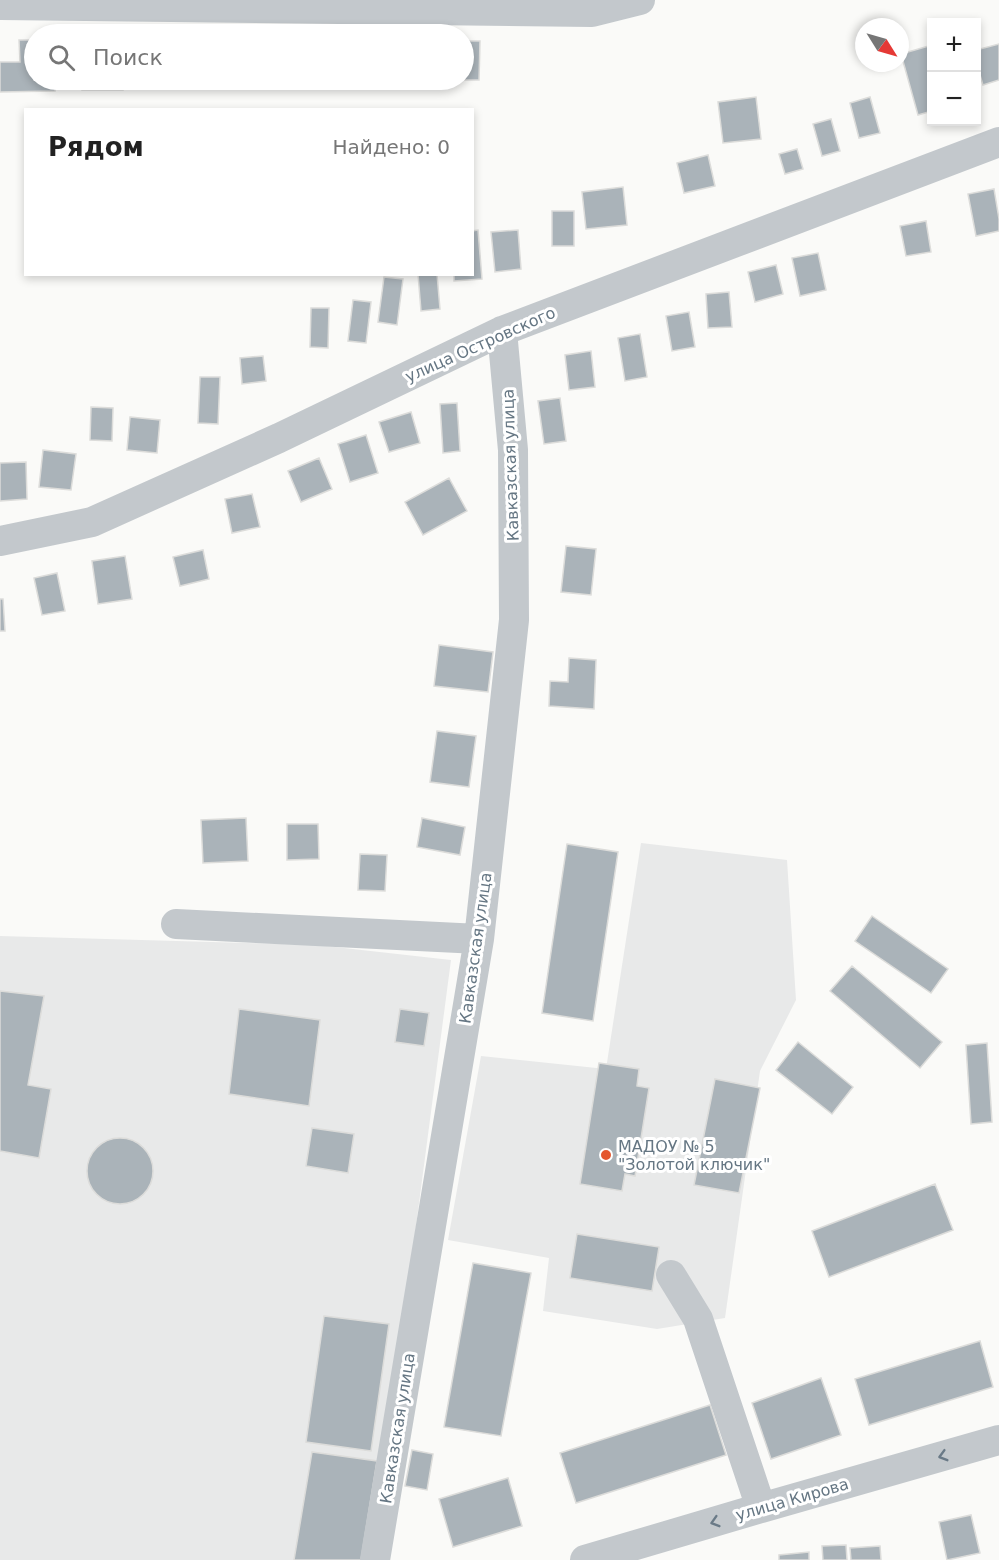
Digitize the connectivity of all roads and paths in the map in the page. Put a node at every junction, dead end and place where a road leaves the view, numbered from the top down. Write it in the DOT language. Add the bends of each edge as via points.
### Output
graph roads {
  1 [pos="640,0"];
  2 [pos="0,5"];
  3 [pos="999,142"];
  4 [pos="502,331"];
  5 [pos="0,541"];
  6 [pos="176,924"];
  7 [pos="479,939"];
  8 [pos="671,1275"];
  9 [pos="999,1440"];
  10 [pos="761,1508"];
  11 [pos="375,1560"];
  12 [pos="585,1560"];
  1 -- 2 [label="street" via="592,12"];
  3 -- 4 [label="street, улица Островского"];
  4 -- 5 [label="street, улица Островского" via="92,522"];
  4 -- 7 [label="street, Кавказская улица" via="513,450 514,620"];
  6 -- 7 [label="street"];
  7 -- 11 [label="street, Кавказская улица"];
  8 -- 10 [label="street" via="698,1319"];
  9 -- 10 [label="street, улица Кирова, one-way"];
  10 -- 12 [label="street, улица Кирова, one-way"];
}
